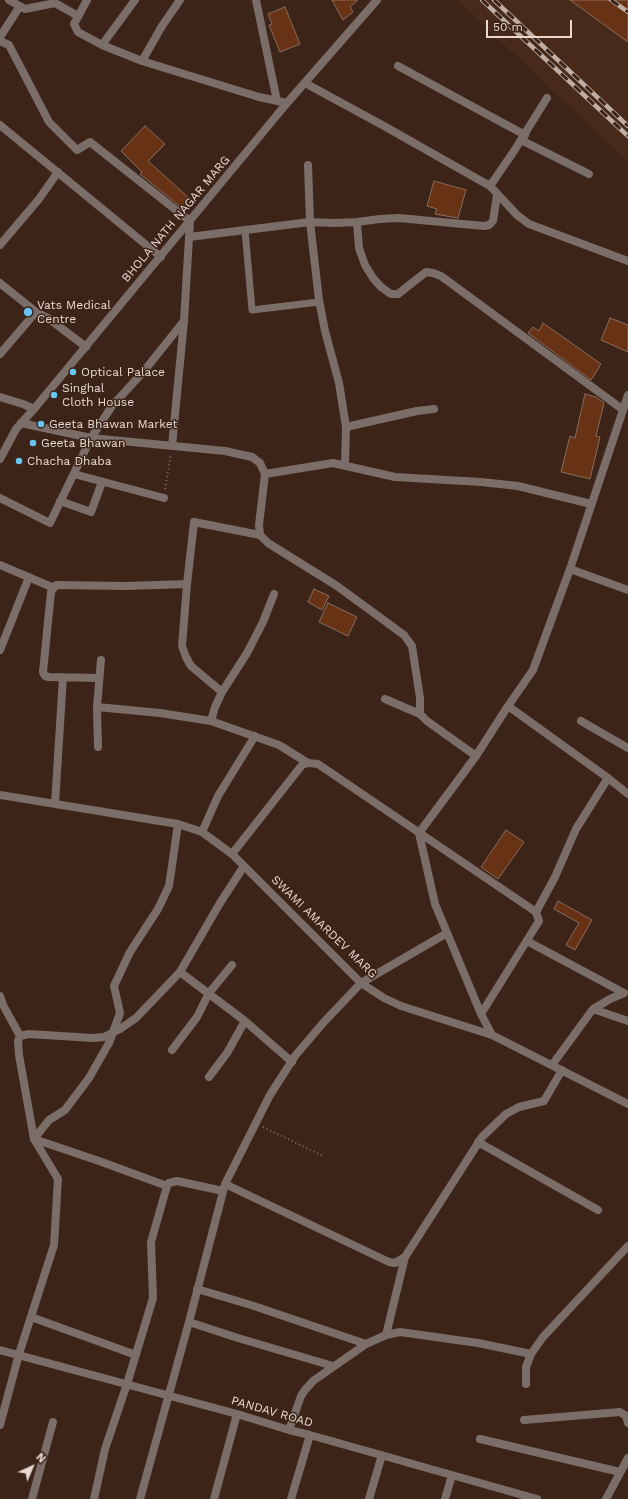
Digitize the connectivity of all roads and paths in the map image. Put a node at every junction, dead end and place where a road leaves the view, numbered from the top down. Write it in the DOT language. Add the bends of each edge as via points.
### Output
graph roads {
  1 [pos="9,0"];
  2 [pos="87,0"];
  3 [pos="135,0"];
  4 [pos="180,0"];
  5 [pos="256,0"];
  6 [pos="377,0"];
  7 [pos="20,6"];
  8 [pos="78,16"];
  9 [pos="0,37"];
  10 [pos="0,41"];
  11 [pos="102,45"];
  12 [pos="142,61"];
  13 [pos="398,66"];
  14 [pos="305,83"];
  15 [pos="547,98"];
  16 [pos="277,101"];
  17 [pos="287,103"];
  18 [pos="0,125"];
  19 [pos="523,137"];
  20 [pos="308,164"];
  21 [pos="58,172"];
  22 [pos="589,174"];
  23 [pos="490,186"];
  24 [pos="498,195"];
  25 [pos="190,221"];
  26 [pos="310,222"];
  27 [pos="357,222"];
  28 [pos="245,230"];
  29 [pos="189,237"];
  30 [pos="0,245"];
  31 [pos="161,256"];
  32 [pos="628,261"];
  33 [pos="2,288"];
  34 [pos="319,302"];
  35 [pos="36,312"];
  36 [pos="184,321"];
  37 [pos="86,347"];
  38 [pos="0,354"];
  39 [pos="628,395"];
  40 [pos="0,397"];
  41 [pos="34,409"];
  42 [pos="434,409"];
  43 [pos="622,409"];
  44 [pos="22,423"];
  45 [pos="346,426"];
  46 [pos="91,438"];
  47 [pos="172,446"];
  48 [pos="0,459"];
  49 [pos="345,465"];
  50 [pos="74,474"];
  51 [pos="265,474"];
  52 [pos="102,482"];
  53 [pos="0,498"];
  54 [pos="164,498"];
  55 [pos="60,501"];
  56 [pos="591,504"];
  57 [pos="260,535"];
  58 [pos="0,565"];
  59 [pos="570,569"];
  60 [pos="28,577"];
  61 [pos="187,584"];
  62 [pos="54,588"];
  63 [pos="628,590"];
  64 [pos="274,594"];
  65 [pos="0,650"];
  66 [pos="101,660"];
  67 [pos="63,677"];
  68 [pos="99,678"];
  69 [pos="222,692"];
  70 [pos="385,699"];
  71 [pos="508,706"];
  72 [pos="97,708"];
  73 [pos="420,714"];
  74 [pos="211,721"];
  75 [pos="581,721"];
  76 [pos="255,736"];
  77 [pos="98,747"];
  78 [pos="628,748"];
  79 [pos="476,756"];
  80 [pos="308,763"];
  81 [pos="608,778"];
  82 [pos="628,794"];
  83 [pos="0,795"];
  84 [pos="55,804"];
  85 [pos="178,824"];
  86 [pos="202,832"];
  87 [pos="418,833"];
  88 [pos="232,854"];
  89 [pos="244,866"];
  90 [pos="536,912"];
  91 [pos="447,933"];
  92 [pos="527,941"];
  93 [pos="232,965"];
  94 [pos="180,972"];
  95 [pos="361,983"];
  96 [pos="626,991"];
  97 [pos="209,993"];
  98 [pos="0,996"];
  99 [pos="593,1009"];
  100 [pos="481,1014"];
  101 [pos="628,1021"];
  102 [pos="245,1022"];
  103 [pos="112,1032"];
  104 [pos="20,1036"];
  105 [pos="492,1036"];
  106 [pos="172,1050"];
  107 [pos="292,1062"];
  108 [pos="552,1065"];
  109 [pos="562,1070"];
  110 [pos="208,1077"];
  111 [pos="628,1104"];
  112 [pos="256,1124"];
  113 [pos="34,1139"];
  114 [pos="478,1142"];
  115 [pos="323,1156"];
  116 [pos="167,1186"];
  117 [pos="224,1187"];
  118 [pos="598,1210"];
  119 [pos="628,1246"];
  120 [pos="404,1257"];
  121 [pos="197,1289"];
  122 [pos="31,1317"];
  123 [pos="189,1322"];
  124 [pos="386,1335"];
  125 [pos="366,1344"];
  126 [pos="0,1350"];
  127 [pos="19,1354"];
  128 [pos="531,1354"];
  129 [pos="136,1355"];
  130 [pos="333,1366"];
  131 [pos="127,1384"];
  132 [pos="526,1384"];
  133 [pos="168,1396"];
  134 [pos="237,1414"];
  135 [pos="524,1420"];
  136 [pos="53,1422"];
  137 [pos="628,1423"];
  138 [pos="0,1425"];
  139 [pos="289,1430"];
  140 [pos="310,1435"];
  141 [pos="480,1439"];
  142 [pos="382,1455"];
  143 [pos="628,1458"];
  144 [pos="620,1472"];
  145 [pos="452,1475"];
  146 [pos="528,1498"];
  147 [pos="32,1499"];
  148 [pos="94,1499"];
  149 [pos="140,1499"];
  150 [pos="214,1499"];
  151 [pos="291,1499"];
  152 [pos="369,1499"];
  153 [pos="445,1499"];
  154 [pos="537,1499"];
  155 [pos="606,1499"];
  1 -- 7 [label="street"];
  2 -- 8 [label="street"];
  3 -- 11 [label="street"];
  4 -- 12 [label="street"];
  5 -- 16 [label="street"];
  6 -- 14 [label="street, BHOLA NATH NAGAR MARG"];
  7 -- 8 [label="street" via="25,9 55,3"];
  7 -- 9 [label="street"];
  8 -- 11 [label="street" via="74,24 78,32"];
  10 -- 25 [label="street" via="9,45 49,122 77,150 90,142"];
  11 -- 12 [label="street"];
  12 -- 16 [label="street"];
  13 -- 19 [label="street"];
  14 -- 17 [label="street, BHOLA NATH NAGAR MARG"];
  14 -- 23 [label="street"];
  15 -- 19 [label="street"];
  16 -- 17 [label="street"];
  17 -- 25 [label="street, BHOLA NATH NAGAR MARG"];
  18 -- 21 [label="street"];
  19 -- 22 [label="street"];
  19 -- 23 [label="street"];
  20 -- 26 [label="street"];
  21 -- 30 [label="street"];
  21 -- 31 [label="street"];
  23 -- 24 [label="street"];
  24 -- 27 [label="street" via="493,221 484,226 399,218"];
  24 -- 32 [label="street" via="529,224"];
  25 -- 29 [label="street"];
  25 -- 31 [label="street, BHOLA NATH NAGAR MARG"];
  26 -- 27 [label="street"];
  26 -- 28 [label="street"];
  26 -- 34 [label="street"];
  27 -- 43 [label="street" via="359,248 365,265 381,288 391,294 398,294 426,272 440,276"];
  28 -- 29 [label="street"];
  28 -- 34 [label="lane" via="252,310"];
  29 -- 36 [label="street"];
  31 -- 37 [label="street, BHOLA NATH NAGAR MARG"];
  33 -- 35 [label="street"];
  34 -- 45 [label="street" via="340,383"];
  35 -- 37 [label="street"];
  35 -- 38 [label="street"];
  36 -- 46 [label="street" via="112,406"];
  36 -- 47 [label="street"];
  37 -- 41 [label="street, BHOLA NATH NAGAR MARG"];
  39 -- 43 [label="street"];
  40 -- 41 [label="street"];
  41 -- 44 [label="street, BHOLA NATH NAGAR MARG"];
  42 -- 45 [label="street"];
  43 -- 56 [label="street"];
  44 -- 46 [label="street"];
  44 -- 48 [label="street, BHOLA NATH NAGAR MARG"];
  45 -- 49 [label="street"];
  46 -- 47 [label="street"];
  46 -- 50 [label="street"];
  47 -- 51 [label="street" via="225,451 252,457 260,463"];
  47 -- 54 [label="path"];
  49 -- 51 [label="street" via="333,463"];
  49 -- 56 [label="street" via="395,477 518,486"];
  50 -- 52 [label="street"];
  50 -- 55 [label="street"];
  51 -- 57 [label="street"];
  52 -- 54 [label="street"];
  52 -- 55 [label="street" via="91,512"];
  53 -- 55 [label="street" via="50,522"];
  56 -- 59 [label="street"];
  57 -- 61 [label="street" via="194,522"];
  57 -- 73 [label="street" via="268,543 338,586 404,635 412,646"];
  58 -- 60 [label="street"];
  59 -- 63 [label="street"];
  59 -- 71 [label="street" via="533,670"];
  60 -- 62 [label="street"];
  60 -- 65 [label="street"];
  61 -- 62 [label="street" via="62,584"];
  61 -- 69 [label="street" via="182,646 191,666"];
  62 -- 67 [label="street" via="51,592 42,668 45,676"];
  64 -- 69 [label="street" via="247,653"];
  66 -- 68 [label="street"];
  67 -- 68 [label="street"];
  67 -- 84 [label="street"];
  68 -- 72 [label="street"];
  69 -- 74 [label="street"];
  70 -- 73 [label="street"];
  71 -- 79 [label="street"];
  71 -- 81 [label="street"];
  72 -- 74 [label="street" via="160,713"];
  72 -- 77 [label="street"];
  73 -- 79 [label="street"];
  74 -- 76 [label="street"];
  75 -- 78 [label="street"];
  76 -- 80 [label="street" via="279,745"];
  76 -- 86 [label="street" via="218,796"];
  79 -- 87 [label="street"];
  80 -- 87 [label="street" via="318,764"];
  80 -- 88 [label="street" via="302,765"];
  81 -- 82 [label="street"];
  81 -- 90 [label="street" via="576,829"];
  83 -- 84 [label="street, SWAMI AMARDEV MARG"];
  84 -- 85 [label="street, SWAMI AMARDEV MARG"];
  85 -- 86 [label="street, SWAMI AMARDEV MARG"];
  85 -- 103 [label="street" via="169,886 158,909 130,952 114,986 120,1013"];
  86 -- 88 [label="street, SWAMI AMARDEV MARG"];
  87 -- 90 [label="street"];
  87 -- 91 [label="street" via="435,904"];
  88 -- 89 [label="street, SWAMI AMARDEV MARG"];
  89 -- 94 [label="street"];
  89 -- 95 [label="street, SWAMI AMARDEV MARG"];
  90 -- 92 [label="street" via="539,922"];
  91 -- 95 [label="street"];
  91 -- 100 [label="street"];
  92 -- 96 [label="street"];
  92 -- 100 [label="street"];
  93 -- 97 [label="street"];
  94 -- 97 [label="street"];
  94 -- 103 [label="street" via="136,1018"];
  95 -- 105 [label="street, SWAMI AMARDEV MARG" via="401,1006"];
  95 -- 107 [label="street" via="323,1023"];
  96 -- 99 [label="street"];
  97 -- 102 [label="street"];
  97 -- 106 [label="street" via="197,1017"];
  98 -- 104 [label="street"];
  99 -- 101 [label="street"];
  99 -- 108 [label="street"];
  100 -- 105 [label="street"];
  102 -- 107 [label="street"];
  102 -- 110 [label="street" via="227,1053"];
  103 -- 104 [label="street" via="104,1037 93,1038 29,1034"];
  103 -- 113 [label="street" via="89,1078 65,1110 49,1120"];
  104 -- 113 [label="street" via="19,1055"];
  105 -- 108 [label="street, SWAMI AMARDEV MARG"];
  107 -- 112 [label="street" via="270,1095"];
  108 -- 109 [label="street, SWAMI AMARDEV MARG"];
  109 -- 111 [label="street, SWAMI AMARDEV MARG"];
  109 -- 114 [label="street" via="544,1101 519,1107 506,1114"];
  112 -- 115 [label="path"];
  112 -- 117 [label="street"];
  113 -- 116 [label="street"];
  113 -- 122 [label="street" via="58,1179 54,1245"];
  114 -- 118 [label="street"];
  114 -- 120 [label="street"];
  116 -- 117 [label="street" via="177,1181"];
  116 -- 129 [label="street" via="152,1242 153,1298"];
  117 -- 120 [label="street" via="389,1262 395,1263"];
  117 -- 121 [label="street"];
  119 -- 128 [label="street" via="543,1337"];
  120 -- 124 [label="street"];
  121 -- 123 [label="street"];
  121 -- 125 [label="street"];
  122 -- 127 [label="street"];
  122 -- 129 [label="street"];
  123 -- 130 [label="street"];
  123 -- 133 [label="street"];
  124 -- 125 [label="street"];
  124 -- 128 [label="street" via="400,1332 478,1343"];
  125 -- 130 [label="street"];
  126 -- 127 [label="street, PANDAV ROAD"];
  127 -- 131 [label="street, PANDAV ROAD"];
  127 -- 138 [label="street"];
  128 -- 132 [label="street" via="526,1367"];
  129 -- 131 [label="street"];
  130 -- 139 [label="street" via="305,1390"];
  131 -- 133 [label="street, PANDAV ROAD"];
  131 -- 148 [label="street" via="105,1449"];
  133 -- 134 [label="street, PANDAV ROAD"];
  133 -- 149 [label="street"];
  134 -- 139 [label="street, PANDAV ROAD"];
  134 -- 150 [label="street"];
  135 -- 137 [label="street" via="620,1412 626,1416"];
  136 -- 147 [label="street"];
  139 -- 140 [label="street, PANDAV ROAD"];
  140 -- 142 [label="street, PANDAV ROAD"];
  140 -- 151 [label="street"];
  141 -- 144 [label="street"];
  142 -- 145 [label="street, PANDAV ROAD"];
  142 -- 152 [label="street"];
  143 -- 144 [label="street"];
  144 -- 155 [label="street"];
  145 -- 146 [label="street, PANDAV ROAD"];
  145 -- 153 [label="street"];
  146 -- 154 [label="street, PANDAV ROAD"];
}
